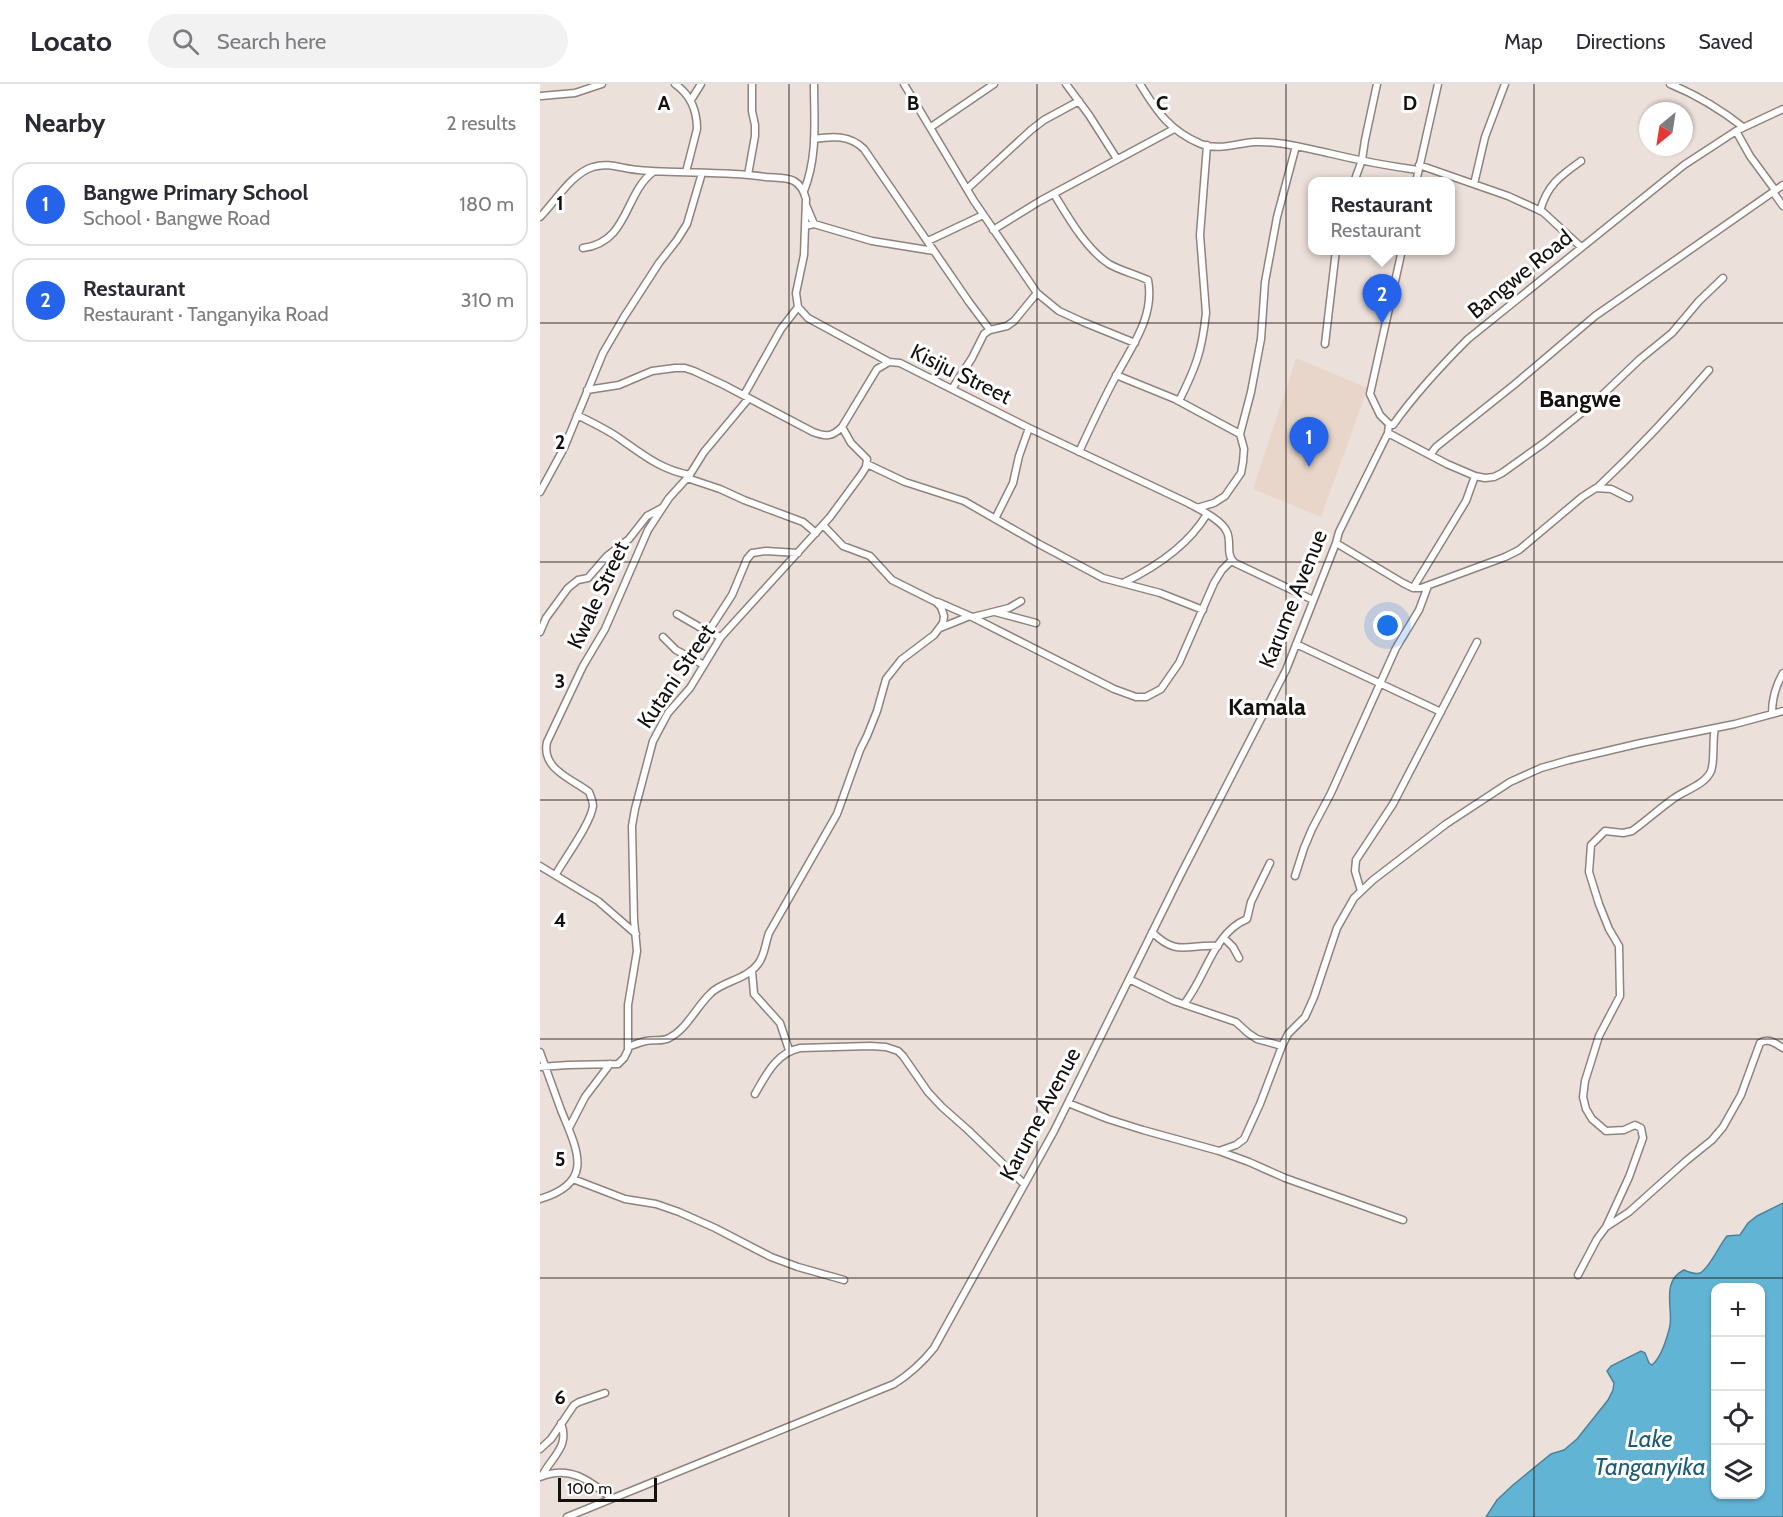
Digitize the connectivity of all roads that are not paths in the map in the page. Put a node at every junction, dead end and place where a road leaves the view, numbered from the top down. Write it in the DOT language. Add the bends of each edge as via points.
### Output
graph roads {
  1 [pos="602,84"];
  2 [pos="675,84"];
  3 [pos="701,84"];
  4 [pos="752,84"];
  5 [pos="814,84"];
  6 [pos="904,84"];
  7 [pos="994,84"];
  8 [pos="1066,84"];
  9 [pos="1140,84"];
  10 [pos="1377,84"];
  11 [pos="1438,84"];
  12 [pos="1505,84"];
  13 [pos="1670,84"];
  14 [pos="541,96"];
  15 [pos="691,100"];
  16 [pos="1079,101"];
  17 [pos="1783,109"];
  18 [pos="931,127"];
  19 [pos="1743,127"];
  20 [pos="1174,129"];
  21 [pos="1736,130"];
  22 [pos="814,139"];
  23 [pos="1207,146"];
  24 [pos="1296,146"];
  25 [pos="1117,159"];
  26 [pos="1362,160"];
  27 [pos="1581,161"];
  28 [pos="1418,168"];
  29 [pos="653,172"];
  30 [pos="686,172"];
  31 [pos="702,173"];
  32 [pos="748,175"];
  33 [pos="1356,177"];
  34 [pos="1417,177"];
  35 [pos="1450,177"];
  36 [pos="1455,179"];
  37 [pos="1474,184"];
  38 [pos="1783,184"];
  39 [pos="967,189"];
  40 [pos="804,191"];
  41 [pos="1774,191"];
  42 [pos="1054,194"];
  43 [pos="806,205"];
  44 [pos="1783,206"];
  45 [pos="1540,211"];
  46 [pos="983,215"];
  47 [pos="540,217"];
  48 [pos="814,224"];
  49 [pos="805,226"];
  50 [pos="993,230"];
  51 [pos="928,241"];
  52 [pos="1581,247"];
  53 [pos="583,248"];
  54 [pos="934,251"];
  55 [pos="1335,255"];
  56 [pos="1401,255"];
  57 [pos="1723,278"];
  58 [pos="1036,293"];
  59 [pos="798,307"];
  60 [pos="990,330"];
  61 [pos="1135,343"];
  62 [pos="1325,344"];
  63 [pos="889,362"];
  64 [pos="1709,370"];
  65 [pos="1116,375"];
  66 [pos="952,389"];
  67 [pos="587,390"];
  68 [pos="746,397"];
  69 [pos="1179,401"];
  70 [pos="578,415"];
  71 [pos="1389,424"];
  72 [pos="842,427"];
  73 [pos="1029,428"];
  74 [pos="1388,433"];
  75 [pos="1240,434"];
  76 [pos="1079,452"];
  77 [pos="1430,455"];
  78 [pos="867,464"];
  79 [pos="1475,476"];
  80 [pos="688,477"];
  81 [pos="1596,489"];
  82 [pos="540,492"];
  83 [pos="1629,498"];
  84 [pos="663,508"];
  85 [pos="1197,508"];
  86 [pos="1207,514"];
  87 [pos="995,519"];
  88 [pos="823,525"];
  89 [pos="816,533"];
  90 [pos="1336,543"];
  91 [pos="798,553"];
  92 [pos="1232,560"];
  93 [pos="1123,583"];
  94 [pos="1428,586"];
  95 [pos="1413,588"];
  96 [pos="1313,600"];
  97 [pos="933,601"];
  98 [pos="1022,601"];
  99 [pos="1203,610"];
  100 [pos="994,612"];
  101 [pos="676,614"];
  102 [pos="971,617"];
  103 [pos="1036,623"];
  104 [pos="940,628"];
  105 [pos="540,632"];
  106 [pos="708,632"];
  107 [pos="663,637"];
  108 [pos="721,637"];
  109 [pos="1477,642"];
  110 [pos="1296,644"];
  111 [pos="704,665"];
  112 [pos="1783,674"];
  113 [pos="1381,684"];
  114 [pos="1783,711"];
  115 [pos="1441,712"];
  116 [pos="1772,713"];
  117 [pos="1715,728"];
  118 [pos="1270,863"];
  119 [pos="540,866"];
  120 [pos="556,874"];
  121 [pos="1295,876"];
  122 [pos="1361,891"];
  123 [pos="1152,932"];
  124 [pos="636,935"];
  125 [pos="1224,938"];
  126 [pos="1218,946"];
  127 [pos="1239,957"];
  128 [pos="752,970"];
  129 [pos="1129,979"];
  130 [pos="1184,1004"];
  131 [pos="1282,1046"];
  132 [pos="628,1047"];
  133 [pos="1783,1048"];
  134 [pos="789,1050"];
  135 [pos="540,1052"];
  136 [pos="610,1064"];
  137 [pos="543,1067"];
  138 [pos="755,1094"];
  139 [pos="1068,1103"];
  140 [pos="569,1128"];
  141 [pos="1219,1151"];
  142 [pos="573,1179"];
  143 [pos="1024,1184"];
  144 [pos="540,1198"];
  145 [pos="1403,1220"];
  146 [pos="1606,1227"];
  147 [pos="1578,1275"];
  148 [pos="844,1280"];
  149 [pos="605,1393"];
  150 [pos="561,1423"];
  151 [pos="540,1449"];
  152 [pos="541,1477"];
  153 [pos="612,1498"];
  154 [pos="567,1517"];
  1 -- 14 [label="street" via="575,93"];
  2 -- 15 [label="street"];
  3 -- 15 [label="street"];
  4 -- 32 [label="street" via="755,136"];
  5 -- 22 [label="street"];
  6 -- 18 [label="street"];
  7 -- 18 [label="street"];
  8 -- 16 [label="street"];
  9 -- 20 [label="street"];
  10 -- 26 [label="street"];
  11 -- 28 [label="street"];
  12 -- 37 [label="street" via="1485,137"];
  13 -- 19 [label="street" via="1700,97"];
  15 -- 30 [label="street" via="697,129"];
  16 -- 25 [label="street"];
  16 -- 39 [label="street" via="1031,130"];
  17 -- 19 [label="street, Bangwe Road"];
  18 -- 39 [label="street"];
  19 -- 21 [label="street, Bangwe Road"];
  20 -- 23 [label="street"];
  20 -- 25 [label="street"];
  21 -- 41 [label="street"];
  21 -- 52 [label="street, Bangwe Road" via="1684,165"];
  22 -- 40 [label="street" via="813,162"];
  22 -- 51 [label="street" via="841,137 859,144"];
  23 -- 24 [label="street" via="1253,142"];
  23 -- 69 [label="street" via="1200,235 1205,323 1198,360"];
  24 -- 26 [label="street"];
  24 -- 75 [label="street" via="1275,227 1265,282 1261,339"];
  25 -- 42 [label="street"];
  26 -- 28 [label="street"];
  26 -- 33 [label="street"];
  27 -- 45 [label="street" via="1558,177"];
  28 -- 34 [label="street"];
  28 -- 35 [label="street"];
  29 -- 30 [label="street"];
  29 -- 47 [label="street" via="594,166 580,174"];
  29 -- 53 [label="street" via="610,236 598,245"];
  30 -- 31 [label="street"];
  31 -- 32 [label="street"];
  31 -- 67 [label="street" via="687,224 624,317"];
  32 -- 40 [label="street" via="793,181"];
  36 -- 37 [label="street"];
  37 -- 45 [label="street"];
  38 -- 41 [label="street"];
  39 -- 46 [label="street"];
  40 -- 43 [label="street"];
  41 -- 44 [label="street"];
  41 -- 77 [label="street" via="1595,316"];
  42 -- 50 [label="street"];
  42 -- 61 [label="street" via="1081,235 1107,262 1148,280 1147,314"];
  43 -- 48 [label="street"];
  43 -- 49 [label="street"];
  45 -- 52 [label="street"];
  46 -- 50 [label="street"];
  46 -- 51 [label="street"];
  48 -- 49 [label="street"];
  48 -- 54 [label="street" via="872,241"];
  49 -- 59 [label="street" via="796,293"];
  50 -- 58 [label="street"];
  51 -- 54 [label="street"];
  52 -- 71 [label="street, Bangwe Road" via="1468,339 1393,425"];
  54 -- 60 [label="street"];
  55 -- 62 [label="street"];
  56 -- 71 [label="street" via="1370,394"];
  57 -- 79 [label="street" via="1672,333 1583,412 1502,473 1494,477"];
  58 -- 60 [label="street" via="1014,321"];
  58 -- 61 [label="street" via="1059,311"];
  59 -- 63 [label="street" via="808,318"];
  59 -- 68 [label="street, Kwale Street" via="781,329"];
  60 -- 66 [label="street"];
  61 -- 65 [label="street"];
  63 -- 66 [label="street, Kisiju Street" via="900,363"];
  63 -- 72 [label="street, Kisiju Street" via="877,369"];
  64 -- 81 [label="street" via="1668,418"];
  65 -- 69 [label="street"];
  65 -- 76 [label="street"];
  66 -- 73 [label="street, Kisiju Street"];
  67 -- 68 [label="street" via="675,368 694,370"];
  67 -- 70 [label="street"];
  68 -- 72 [label="street" via="823,436"];
  68 -- 80 [label="street, Kwale Street"];
  69 -- 75 [label="street"];
  70 -- 80 [label="street" via="652,461"];
  70 -- 82 [label="street"];
  71 -- 74 [label="street"];
  72 -- 78 [label="street"];
  73 -- 76 [label="street, Kisiju Street"];
  73 -- 87 [label="street" via="1013,483"];
  74 -- 77 [label="street"];
  74 -- 90 [label="street, Karume Avenue"];
  75 -- 85 [label="street" via="1243,462 1236,482 1220,500"];
  76 -- 85 [label="street, Kisiju Street"];
  77 -- 79 [label="street"];
  78 -- 87 [label="street" via="905,482 964,501"];
  78 -- 88 [label="street, Kutani Street"];
  79 -- 95 [label="street" via="1466,501"];
  80 -- 84 [label="street, Kwale Street"];
  80 -- 89 [label="street" via="803,522"];
  81 -- 83 [label="street" via="1611,489"];
  81 -- 94 [label="street" via="1520,549"];
  84 -- 105 [label="street" via="647,516 588,578 568,588"];
  84 -- 120 [label="street, Kwale Street" via="648,530 605,629 546,742 551,764 589,792 593,805"];
  85 -- 86 [label="street, Kisiju Street"];
  86 -- 92 [label="street, Kisiju Street" via="1227,531"];
  86 -- 93 [label="street" via="1194,534 1178,548"];
  87 -- 93 [label="street" via="1103,578"];
  88 -- 89 [label="street, Kutani Street"];
  88 -- 97 [label="street" via="843,546 870,556 892,580"];
  89 -- 91 [label="street, Kutani Street"];
  90 -- 95 [label="street"];
  90 -- 96 [label="street, Karume Avenue"];
  91 -- 106 [label="street" via="752,553"];
  91 -- 108 [label="street, Kutani Street"];
  92 -- 96 [label="street"];
  92 -- 99 [label="street" via="1214,583"];
  93 -- 99 [label="street"];
  94 -- 95 [label="street"];
  94 -- 113 [label="street"];
  96 -- 110 [label="street, Karume Avenue"];
  97 -- 102 [label="street"];
  97 -- 104 [label="street" via="944,616"];
  98 -- 100 [label="street"];
  99 -- 102 [label="street" via="1179,663 1161,689 1146,698 1114,689"];
  100 -- 102 [label="street"];
  100 -- 103 [label="street"];
  101 -- 106 [label="street"];
  102 -- 104 [label="street"];
  104 -- 128 [label="street" via="901,660 886,679 837,814 769,933 764,955"];
  106 -- 108 [label="street"];
  107 -- 111 [label="street" via="676,650"];
  108 -- 111 [label="street, Kutani Street"];
  109 -- 115 [label="street"];
  110 -- 113 [label="street"];
  110 -- 123 [label="street, Karume Avenue"];
  111 -- 124 [label="street, Kutani Street" via="668,713 653,741 637,800 632,826"];
  112 -- 116 [label="street" via="1775,689"];
  113 -- 115 [label="street"];
  113 -- 121 [label="street" via="1312,829"];
  114 -- 116 [label="street"];
  115 -- 122 [label="street" via="1393,804 1356,860"];
  116 -- 117 [label="street"];
  117 -- 122 [label="street" via="1569,760 1510,782 1446,824"];
  117 -- 146 [label="street" via="1713,763 1707,778 1632,831 1605,831 1591,845 1589,872 1619,946 1620,996 1599,1036 1583,1097 1592,1119 1606,1131 1635,1125 1641,1128 1643,1138"];
  118 -- 125 [label="street" via="1247,919"];
  119 -- 120 [label="street"];
  120 -- 124 [label="street" via="605,906"];
  122 -- 131 [label="street" via="1337,928 1305,1017"];
  123 -- 126 [label="street" via="1178,948"];
  123 -- 129 [label="street, Karume Avenue"];
  124 -- 132 [label="street, Kutani Street"];
  125 -- 126 [label="street"];
  125 -- 127 [label="street"];
  126 -- 130 [label="street"];
  128 -- 132 [label="street" via="711,993 669,1038"];
  128 -- 134 [label="street" via="754,994 780,1023"];
  129 -- 130 [label="street"];
  129 -- 139 [label="street, Karume Avenue"];
  130 -- 131 [label="street" via="1236,1022 1257,1039"];
  131 -- 141 [label="street" via="1244,1139"];
  132 -- 136 [label="street" via="618,1064"];
  133 -- 146 [label="street" via="1768,1040 1760,1043 1741,1095 1723,1127 1629,1212"];
  134 -- 138 [label="street" via="774,1064"];
  134 -- 143 [label="street" via="870,1046 898,1051 942,1107"];
  135 -- 137 [label="street"];
  136 -- 137 [label="street"];
  136 -- 140 [label="street" via="585,1097"];
  137 -- 140 [label="street"];
  139 -- 141 [label="street" via="1108,1119"];
  139 -- 143 [label="street, Karume Avenue"];
  140 -- 142 [label="street" via="578,1158"];
  141 -- 145 [label="street"];
  142 -- 144 [label="street" via="562,1190"];
  142 -- 148 [label="street" via="625,1199 679,1212 771,1257"];
  143 -- 153 [label="street, Karume Avenue" via="934,1348 910,1374 894,1384"];
  146 -- 147 [label="street"];
  149 -- 150 [label="street" via="574,1405"];
  150 -- 151 [label="street"];
  150 -- 152 [label="street" via="562,1445"];
  152 -- 153 [label="street" via="576,1474"];
  153 -- 154 [label="street, Karume Avenue"];
}
